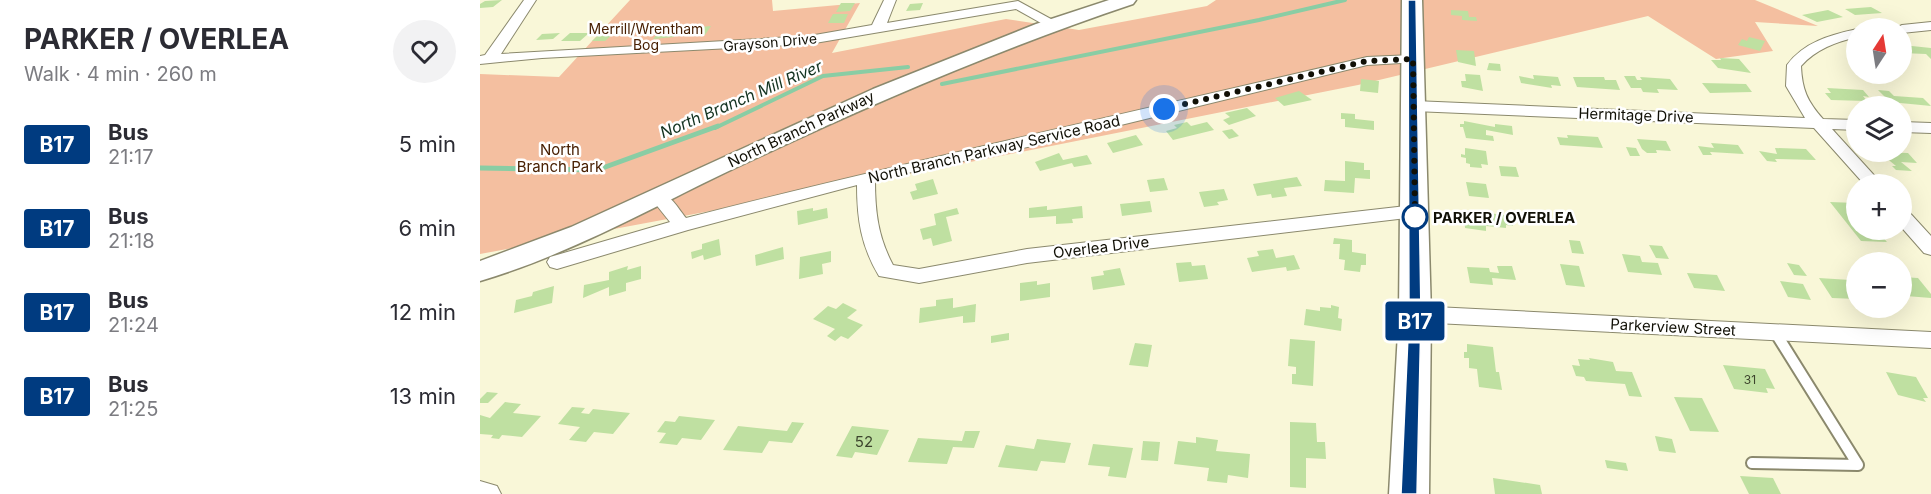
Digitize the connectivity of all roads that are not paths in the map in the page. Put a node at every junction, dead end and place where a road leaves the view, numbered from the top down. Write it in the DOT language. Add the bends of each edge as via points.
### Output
graph roads {
  1 [pos="530,0"];
  2 [pos="890,0"];
  3 [pos="1127,0"];
  4 [pos="1412,0"];
  5 [pos="1019,3"];
  6 [pos="1053,24"];
  7 [pos="1931,26"];
  8 [pos="878,28"];
  9 [pos="1912,28"];
  10 [pos="1846,36"];
  11 [pos="1413,59"];
  12 [pos="485,60"];
  13 [pos="1414,106"];
  14 [pos="1817,123"];
  15 [pos="1846,124"];
  16 [pos="1912,127"];
  17 [pos="1931,128"];
  18 [pos="1864,174"];
  19 [pos="866,178"];
  20 [pos="659,197"];
  21 [pos="1415,211"];
  22 [pos="682,225"];
  23 [pos="1912,227"];
  24 [pos="1931,248"];
  25 [pos="556,262"];
  26 [pos="480,271"];
  27 [pos="1415,314"];
  28 [pos="1775,332"];
  29 [pos="1931,340"];
  30 [pos="1752,463"];
  31 [pos="480,493"];
  32 [pos="488,494"];
  33 [pos="1409,494"];
  1 -- 12 [label="street"];
  2 -- 8 [label="street"];
  3 -- 6 [label="street, North Branch Parkway"];
  4 -- 11 [label="main road"];
  5 -- 6 [label="street, Grayson Drive"];
  5 -- 8 [label="street, Grayson Drive"];
  6 -- 20 [label="street, North Branch Parkway" via="847,107"];
  7 -- 9 [label="street"];
  8 -- 12 [label="street, Grayson Drive" via="809,40"];
  10 -- 14 [label="street" via="1805,52 1794,65 1794,86"];
  11 -- 13 [label="main road"];
  11 -- 19 [label="street, North Branch Parkway Service Road" via="1367,61"];
  13 -- 14 [label="street, Hermitage Drive"];
  13 -- 21 [label="main road"];
  14 -- 15 [label="street, Hermitage Drive"];
  14 -- 18 [label="street"];
  16 -- 17 [label="street"];
  19 -- 21 [label="street, Overlea Drive" via="865,224 873,247 886,271 919,276 1027,256"];
  19 -- 22 [label="street, North Branch Parkway Service Road"];
  20 -- 22 [label="street"];
  20 -- 26 [label="street, North Branch Parkway" via="580,233"];
  21 -- 27 [label="main road"];
  22 -- 25 [label="street, North Branch Parkway Service Road"];
  23 -- 24 [label="street"];
  27 -- 28 [label="street, Parkerview Street"];
  27 -- 33 [label="main road"];
  28 -- 29 [label="street, Parkerview Street"];
  28 -- 30 [label="lane" via="1858,465"];
  31 -- 32 [label="street"];
}
